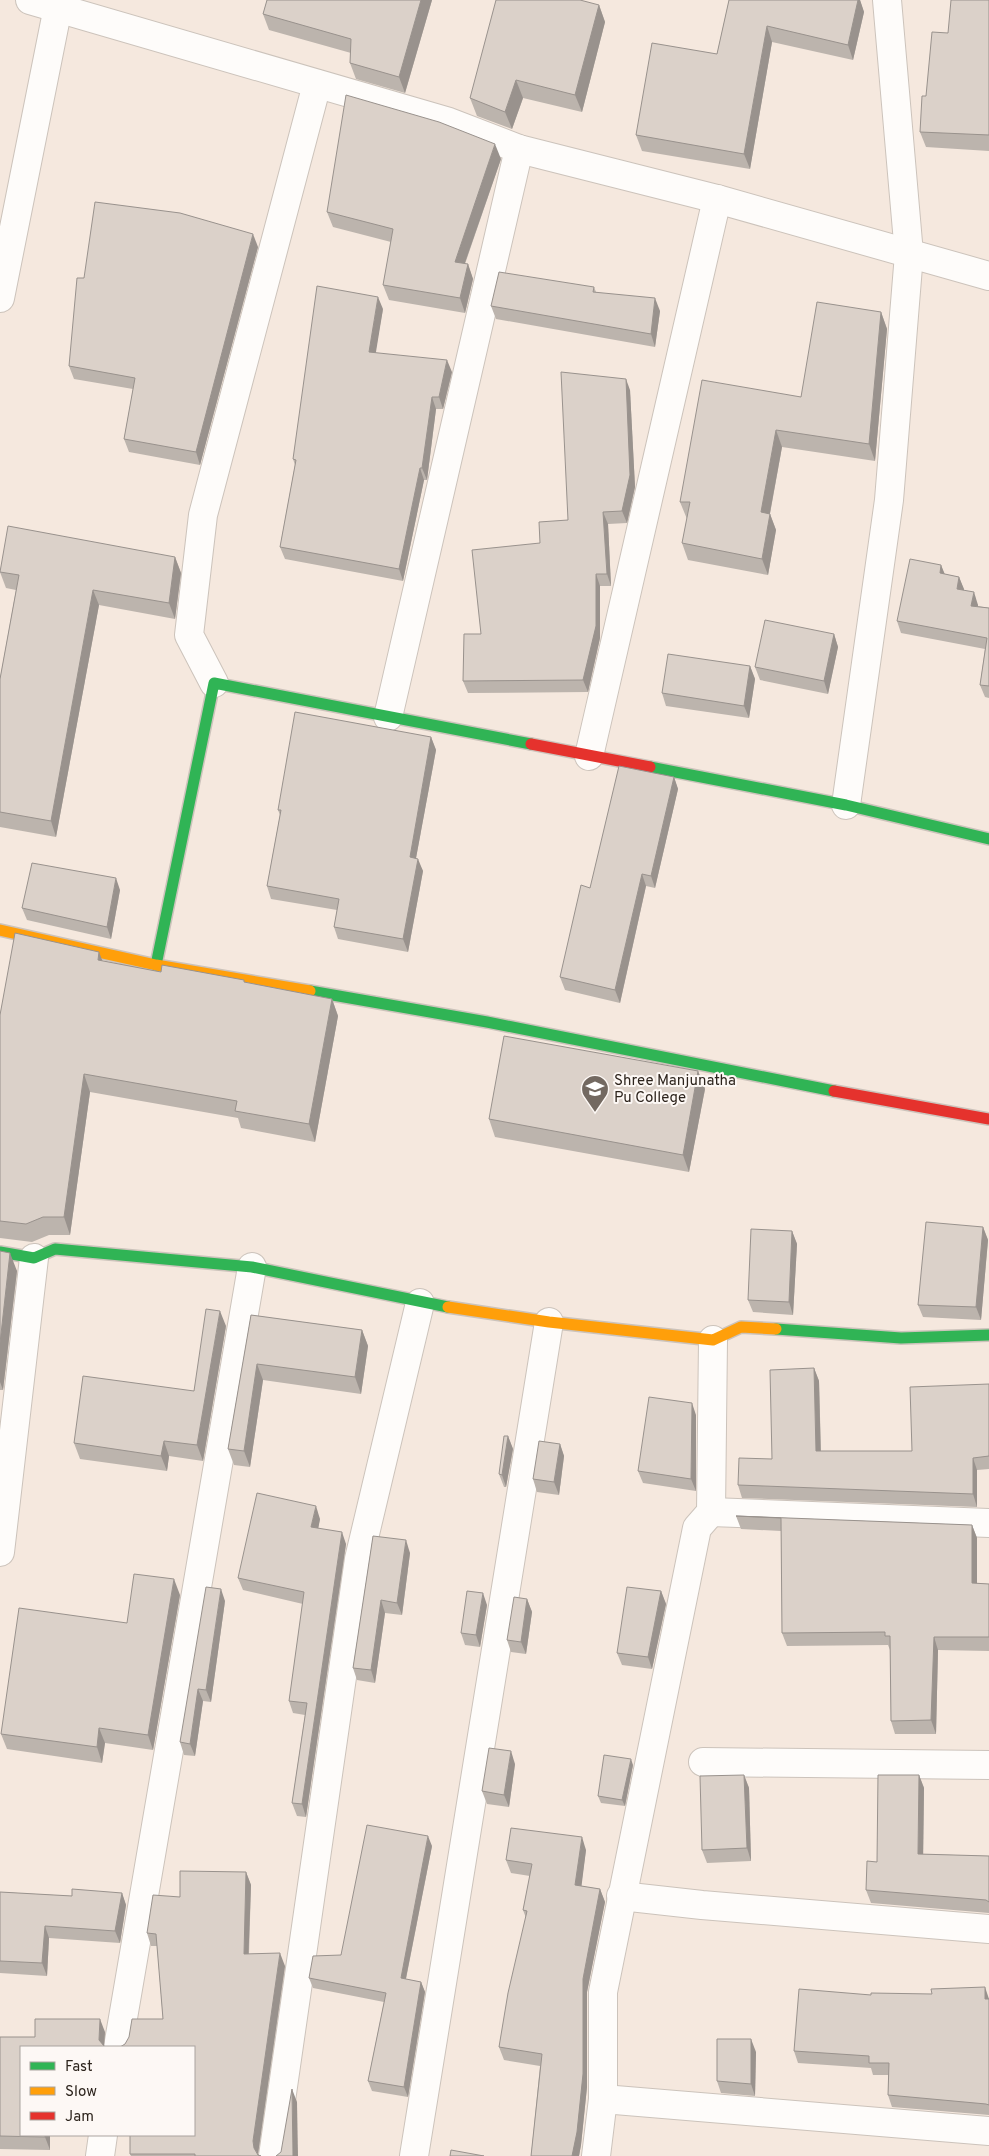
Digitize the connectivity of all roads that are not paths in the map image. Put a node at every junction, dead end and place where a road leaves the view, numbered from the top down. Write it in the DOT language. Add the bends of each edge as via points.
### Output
graph roads {
  1 [pos="30,0"];
  2 [pos="886,0"];
  3 [pos="58,7"];
  4 [pos="317,84"];
  5 [pos="519,149"];
  6 [pos="716,199"];
  7 [pos="909,254"];
  8 [pos="989,276"];
  9 [pos="0,298"];
  10 [pos="214,683"];
  11 [pos="388,717"];
  12 [pos="589,756"];
  13 [pos="846,805"];
  14 [pos="989,839"];
  15 [pos="0,930"];
  16 [pos="156,965"];
  17 [pos="989,1119"];
  18 [pos="0,1252"];
  19 [pos="34,1258"];
  20 [pos="252,1267"];
  21 [pos="420,1303"];
  22 [pos="549,1322"];
  23 [pos="989,1335"];
  24 [pos="713,1340"];
  25 [pos="710,1512"];
  26 [pos="989,1523"];
  27 [pos="0,1552"];
  28 [pos="703,1762"];
  29 [pos="989,1765"];
  30 [pos="621,1896"];
  31 [pos="989,1929"];
  32 [pos="118,2046"];
  33 [pos="603,2099"];
  34 [pos="989,2131"];
  35 [pos="103,2136"];
  36 [pos="100,2156"];
  37 [pos="273,2156"];
  38 [pos="414,2156"];
  39 [pos="596,2156"];
  1 -- 3 [label="street"];
  2 -- 7 [label="street"];
  3 -- 4 [label="street"];
  3 -- 9 [label="street"];
  4 -- 5 [label="street" via="448,122"];
  4 -- 10 [label="street" via="203,515 190,635"];
  5 -- 6 [label="street"];
  5 -- 11 [label="street"];
  6 -- 7 [label="street"];
  6 -- 12 [label="street"];
  7 -- 8 [label="street"];
  7 -- 13 [label="street" via="890,500"];
  10 -- 11 [label="street"];
  10 -- 16 [label="street"];
  11 -- 12 [label="street"];
  12 -- 13 [label="street"];
  13 -- 14 [label="street"];
  15 -- 16 [label="street"];
  16 -- 17 [label="street" via="486,1022"];
  18 -- 19 [label="street"];
  19 -- 20 [label="street" via="55,1249"];
  19 -- 27 [label="street"];
  20 -- 21 [label="street"];
  20 -- 32 [label="street"];
  21 -- 22 [label="street"];
  21 -- 37 [label="street" via="359,1558"];
  22 -- 24 [label="street"];
  22 -- 38 [label="street"];
  23 -- 24 [label="street" via="901,1338 741,1327"];
  24 -- 25 [label="street"];
  25 -- 26 [label="street"];
  25 -- 30 [label="street" via="697,1528"];
  28 -- 29 [label="street"];
  30 -- 31 [label="street"];
  30 -- 33 [label="street" via="603,1992"];
  33 -- 34 [label="street"];
  33 -- 39 [label="street"];
  35 -- 36 [label="street"];
}
